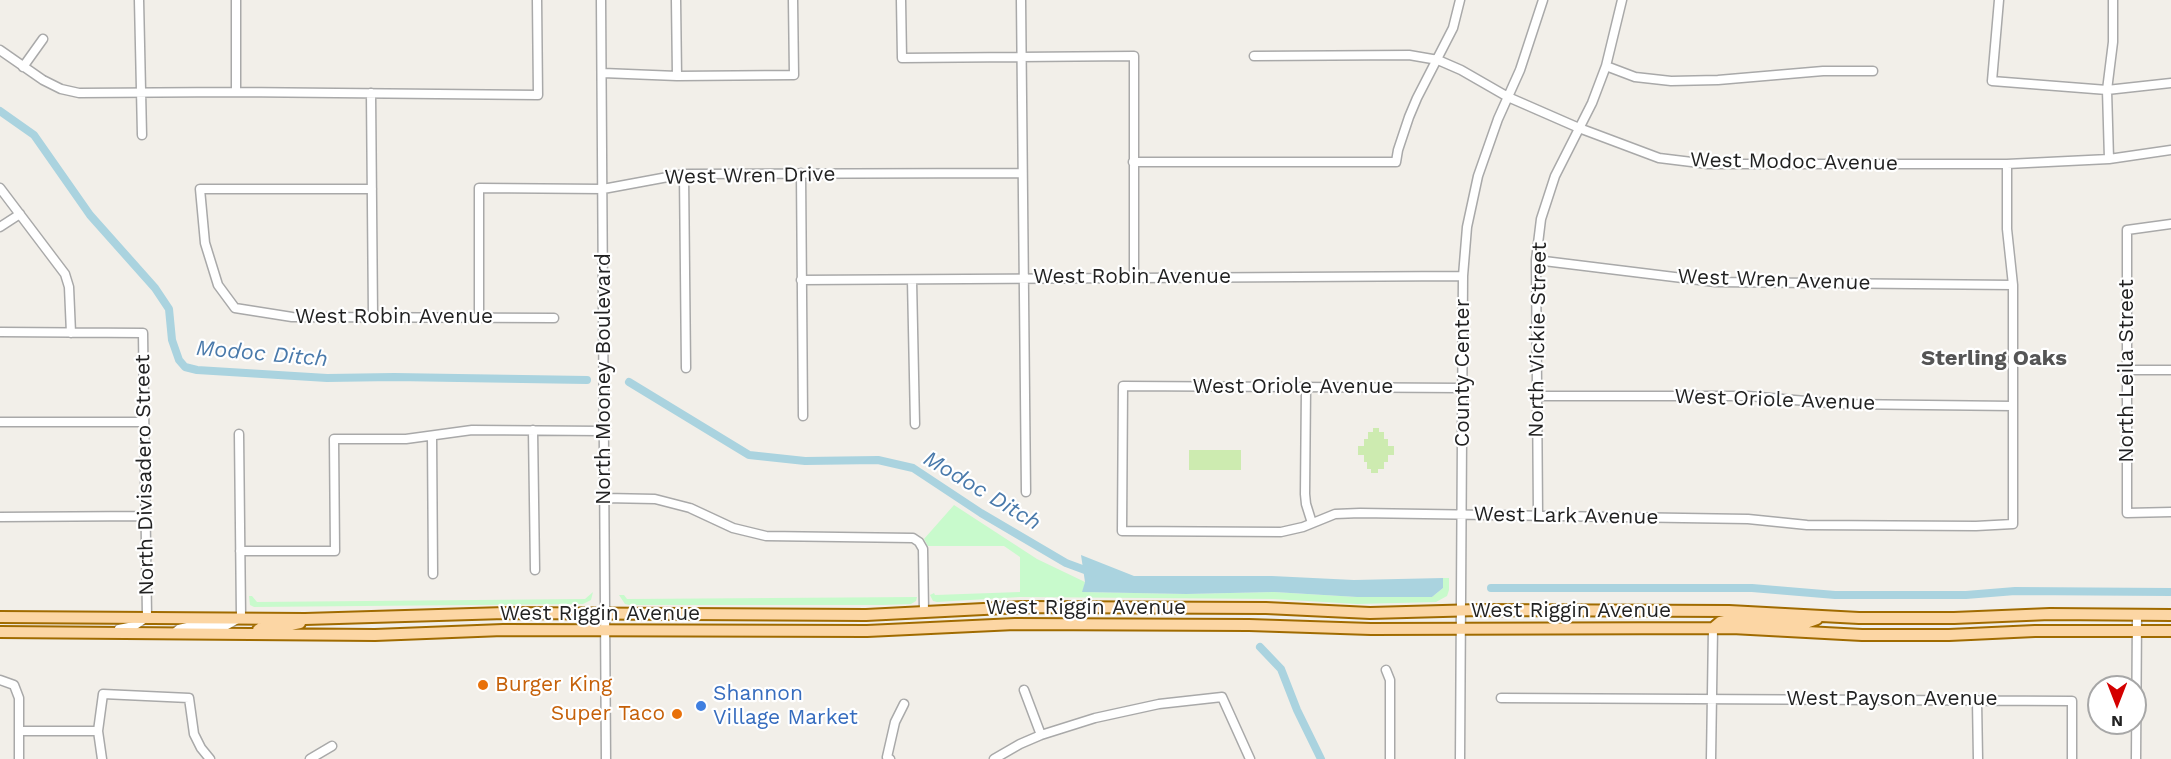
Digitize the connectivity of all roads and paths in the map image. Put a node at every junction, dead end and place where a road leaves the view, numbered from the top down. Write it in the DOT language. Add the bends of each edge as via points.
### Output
graph roads {
  1 [pos="139,0"];
  2 [pos="236,0"];
  3 [pos="537,0"];
  4 [pos="601,0"];
  5 [pos="676,0"];
  6 [pos="793,0"];
  7 [pos="901,0"];
  8 [pos="1021,0"];
  9 [pos="1460,0"];
  10 [pos="1543,0"];
  11 [pos="1622,0"];
  12 [pos="1999,0"];
  13 [pos="2113,0"];
  14 [pos="43,39"];
  15 [pos="0,50"];
  16 [pos="1254,56"];
  17 [pos="1021,57"];
  18 [pos="1438,60"];
  19 [pos="1606,66"];
  20 [pos="23,67"];
  21 [pos="1873,71"];
  22 [pos="603,73"];
  23 [pos="677,76"];
  24 [pos="2171,83"];
  25 [pos="2107,90"];
  26 [pos="140,92"];
  27 [pos="236,92"];
  28 [pos="371,93"];
  29 [pos="1508,97"];
  30 [pos="1579,128"];
  31 [pos="142,135"];
  32 [pos="2171,150"];
  33 [pos="2109,159"];
  34 [pos="1133,162"];
  35 [pos="2007,164"];
  36 [pos="801,173"];
  37 [pos="1022,173"];
  38 [pos="684,174"];
  39 [pos="0,188"];
  40 [pos="372,189"];
  41 [pos="603,189"];
  42 [pos="20,214"];
  43 [pos="2171,224"];
  44 [pos="0,227"];
  45 [pos="1536,260"];
  46 [pos="1463,276"];
  47 [pos="1134,277"];
  48 [pos="1024,278"];
  49 [pos="801,280"];
  50 [pos="912,280"];
  51 [pos="2013,285"];
  52 [pos="373,317"];
  53 [pos="479,317"];
  54 [pos="554,318"];
  55 [pos="0,332"];
  56 [pos="71,333"];
  57 [pos="686,368"];
  58 [pos="2127,370"];
  59 [pos="2171,370"];
  60 [pos="1306,388"];
  61 [pos="1463,388"];
  62 [pos="1536,396"];
  63 [pos="2013,406"];
  64 [pos="803,416"];
  65 [pos="0,422"];
  66 [pos="144,422"];
  67 [pos="915,423"];
  68 [pos="533,430"];
  69 [pos="603,431"];
  70 [pos="239,434"];
  71 [pos="432,436"];
  72 [pos="1026,492"];
  73 [pos="605,498"];
  74 [pos="2171,512"];
  75 [pos="1461,514"];
  76 [pos="1538,515"];
  77 [pos="146,516"];
  78 [pos="0,518"];
  79 [pos="1312,523"];
  80 [pos="1122,531"];
  81 [pos="240,551"];
  82 [pos="535,570"];
  83 [pos="433,574"];
  84 [pos="1461,610"];
  85 [pos="924,612"];
  86 [pos="606,614"];
  87 [pos="2137,615"];
  88 [pos="2171,615"];
  89 [pos="0,617"];
  90 [pos="147,617"];
  91 [pos="241,617"];
  92 [pos="1824,617"];
  93 [pos="304,619"];
  94 [pos="1460,628"];
  95 [pos="1713,628"];
  96 [pos="606,630"];
  97 [pos="2137,631"];
  98 [pos="0,632"];
  99 [pos="2171,632"];
  100 [pos="81,633"];
  101 [pos="173,633"];
  102 [pos="258,634"];
  103 [pos="1386,670"];
  104 [pos="0,680"];
  105 [pos="1024,690"];
  106 [pos="1501,698"];
  107 [pos="1712,698"];
  108 [pos="1977,700"];
  109 [pos="904,704"];
  110 [pos="19,730"];
  111 [pos="98,731"];
  112 [pos="1041,735"];
  113 [pos="332,746"];
  114 [pos="888,758"];
  115 [pos="19,759"];
  116 [pos="102,759"];
  117 [pos="210,759"];
  118 [pos="310,759"];
  119 [pos="606,759"];
  120 [pos="994,759"];
  121 [pos="1250,759"];
  122 [pos="1390,759"];
  123 [pos="1460,759"];
  124 [pos="1711,759"];
  125 [pos="1978,759"];
  126 [pos="2072,759"];
  127 [pos="2136,759"];
  1 -- 26 [label="street"];
  2 -- 27 [label="street"];
  3 -- 28 [label="street" via="538,95"];
  4 -- 22 [label="street, North Mooney Boulevard"];
  5 -- 23 [label="street"];
  6 -- 23 [label="street" via="794,75"];
  7 -- 17 [label="street" via="902,58"];
  8 -- 17 [label="street"];
  9 -- 18 [label="street" via="1453,28"];
  10 -- 29 [label="street, County Center" via="1521,70"];
  11 -- 19 [label="street, North Vickie Street"];
  12 -- 25 [label="street" via="1992,81"];
  13 -- 25 [label="street"];
  14 -- 20 [label="street"];
  15 -- 20 [label="street"];
  16 -- 18 [label="street, West Modoc Avenue" via="1409,55"];
  17 -- 34 [label="street" via="1134,56"];
  17 -- 37 [label="street"];
  18 -- 29 [label="street, West Modoc Avenue"];
  18 -- 34 [label="street" via="1417,98 1396,162"];
  19 -- 21 [label="street" via="1635,77 1671,81"];
  19 -- 30 [label="street, North Vickie Street"];
  20 -- 26 [label="street" via="61,89 79,93"];
  22 -- 23 [label="street"];
  22 -- 41 [label="street, North Mooney Boulevard"];
  24 -- 25 [label="street"];
  25 -- 33 [label="street"];
  26 -- 27 [label="street"];
  26 -- 31 [label="street"];
  27 -- 28 [label="street"];
  28 -- 40 [label="street"];
  29 -- 30 [label="street, West Modoc Avenue"];
  29 -- 46 [label="street, County Center" via="1478,176 1467,227"];
  30 -- 35 [label="street, West Modoc Avenue" via="1659,158 1708,164"];
  30 -- 45 [label="street, North Vickie Street" via="1555,176 1540,219"];
  32 -- 33 [label="street, West Modoc Avenue"];
  33 -- 35 [label="street, West Modoc Avenue"];
  34 -- 47 [label="street"];
  35 -- 51 [label="street" via="2007,229"];
  36 -- 37 [label="street, West Wren Drive"];
  36 -- 38 [label="street, West Wren Drive"];
  36 -- 49 [label="street"];
  37 -- 48 [label="street"];
  38 -- 41 [label="street, West Wren Drive"];
  38 -- 57 [label="street"];
  39 -- 42 [label="street"];
  40 -- 52 [label="street"];
  40 -- 52 [label="street, West Robin Avenue" via="200,189 205,243 218,285 235,308 292,316"];
  41 -- 53 [label="street, West Wren Drive" via="479,188"];
  41 -- 69 [label="street, North Mooney Boulevard"];
  42 -- 44 [label="street"];
  42 -- 56 [label="street" via="65,274"];
  43 -- 58 [label="street, North Leila Street" via="2127,230"];
  45 -- 51 [label="street, West Wren Avenue" via="1715,282"];
  45 -- 62 [label="street, North Vickie Street"];
  46 -- 47 [label="street, West Robin Avenue"];
  46 -- 61 [label="street, County Center"];
  47 -- 48 [label="street, West Robin Avenue"];
  48 -- 50 [label="street, West Robin Avenue"];
  48 -- 72 [label="street"];
  49 -- 50 [label="street, West Robin Avenue"];
  49 -- 64 [label="street"];
  50 -- 67 [label="street"];
  51 -- 63 [label="street"];
  52 -- 53 [label="street, West Robin Avenue"];
  53 -- 54 [label="street, West Robin Avenue"];
  55 -- 56 [label="street"];
  56 -- 66 [label="street, North Divisadero Street" via="143,333"];
  58 -- 59 [label="street"];
  58 -- 74 [label="street, North Leila Street" via="2127,513"];
  60 -- 61 [label="street, West Oriole Avenue"];
  60 -- 79 [label="street" via="1305,494"];
  60 -- 80 [label="street, West Oriole Avenue" via="1123,386"];
  61 -- 75 [label="street, County Center"];
  62 -- 63 [label="street, West Oriole Avenue" via="1748,396 1841,404"];
  62 -- 76 [label="street, North Vickie Street"];
  63 -- 76 [label="street, West Lark Avenue" via="2013,524 1807,525 1748,519"];
  65 -- 66 [label="street"];
  66 -- 77 [label="street, North Divisadero Street"];
  68 -- 69 [label="street"];
  68 -- 71 [label="street" via="472,430"];
  68 -- 82 [label="street"];
  69 -- 73 [label="street, North Mooney Boulevard"];
  70 -- 81 [label="street"];
  71 -- 81 [label="street" via="334,440 335,551"];
  71 -- 83 [label="street"];
  73 -- 85 [label="street" via="655,499 766,536 913,538 923,549"];
  73 -- 86 [label="street, North Mooney Boulevard"];
  75 -- 76 [label="street, West Lark Avenue"];
  75 -- 79 [label="street, West Lark Avenue" via="1347,513"];
  75 -- 84 [label="street, County Center"];
  77 -- 78 [label="street"];
  77 -- 90 [label="street, North Divisadero Street"];
  79 -- 80 [label="street, West Lark Avenue" via="1281,532"];
  81 -- 91 [label="street"];
  84 -- 85 [label="main road, West Riggin Avenue" via="1370,613 1266,608 1023,607"];
  84 -- 92 [label="main road, West Riggin Avenue" via="1738,611"];
  84 -- 94 [label="street, County Center"];
  85 -- 86 [label="main road, West Riggin Avenue"];
  86 -- 93 [label="main road, West Riggin Avenue"];
  86 -- 96 [label="street, North Mooney Boulevard"];
  87 -- 88 [label="main road, West Riggin Avenue"];
  87 -- 92 [label="main road, West Riggin Avenue"];
  87 -- 97 [label="street"];
  89 -- 90 [label="main road, West Riggin Avenue"];
  90 -- 91 [label="main road, West Riggin Avenue"];
  90 -- 100 [label="street" via="126,629 94,628"];
  91 -- 93 [label="main road, West Riggin Avenue"];
  91 -- 101 [label="street" via="227,625 196,625"];
  92 -- 95 [label="main road" via="1803,624 1726,620"];
  93 -- 102 [label="main road" via="298,624 261,628"];
  94 -- 95 [label="main road, West Riggin Avenue"];
  94 -- 96 [label="main road, West Riggin Avenue" via="1015,624 867,632"];
  94 -- 123 [label="street, County Center"];
  95 -- 97 [label="main road, West Riggin Avenue" via="1862,635"];
  95 -- 107 [label="street"];
  96 -- 102 [label="main road, West Riggin Avenue"];
  96 -- 119 [label="street, North Mooney Boulevard"];
  97 -- 99 [label="main road, West Riggin Avenue"];
  97 -- 127 [label="street"];
  98 -- 100 [label="main road, West Riggin Avenue"];
  100 -- 101 [label="main road, West Riggin Avenue"];
  101 -- 102 [label="main road, West Riggin Avenue"];
  103 -- 122 [label="street" via="1390,680"];
  104 -- 110 [label="street" via="14,685 17,691"];
  105 -- 112 [label="street"];
  106 -- 107 [label="street, West Payson Avenue"];
  107 -- 108 [label="street, West Payson Avenue"];
  107 -- 124 [label="street"];
  108 -- 125 [label="street"];
  108 -- 126 [label="street, West Payson Avenue" via="2072,701"];
  109 -- 114 [label="street" via="895,722"];
  110 -- 111 [label="street"];
  110 -- 115 [label="street"];
  111 -- 116 [label="street"];
  111 -- 117 [label="street" via="103,694 189,698 194,734"];
  112 -- 120 [label="street"];
  112 -- 121 [label="street" via="1128,710 1222,697"];
  113 -- 118 [label="street"];
}
